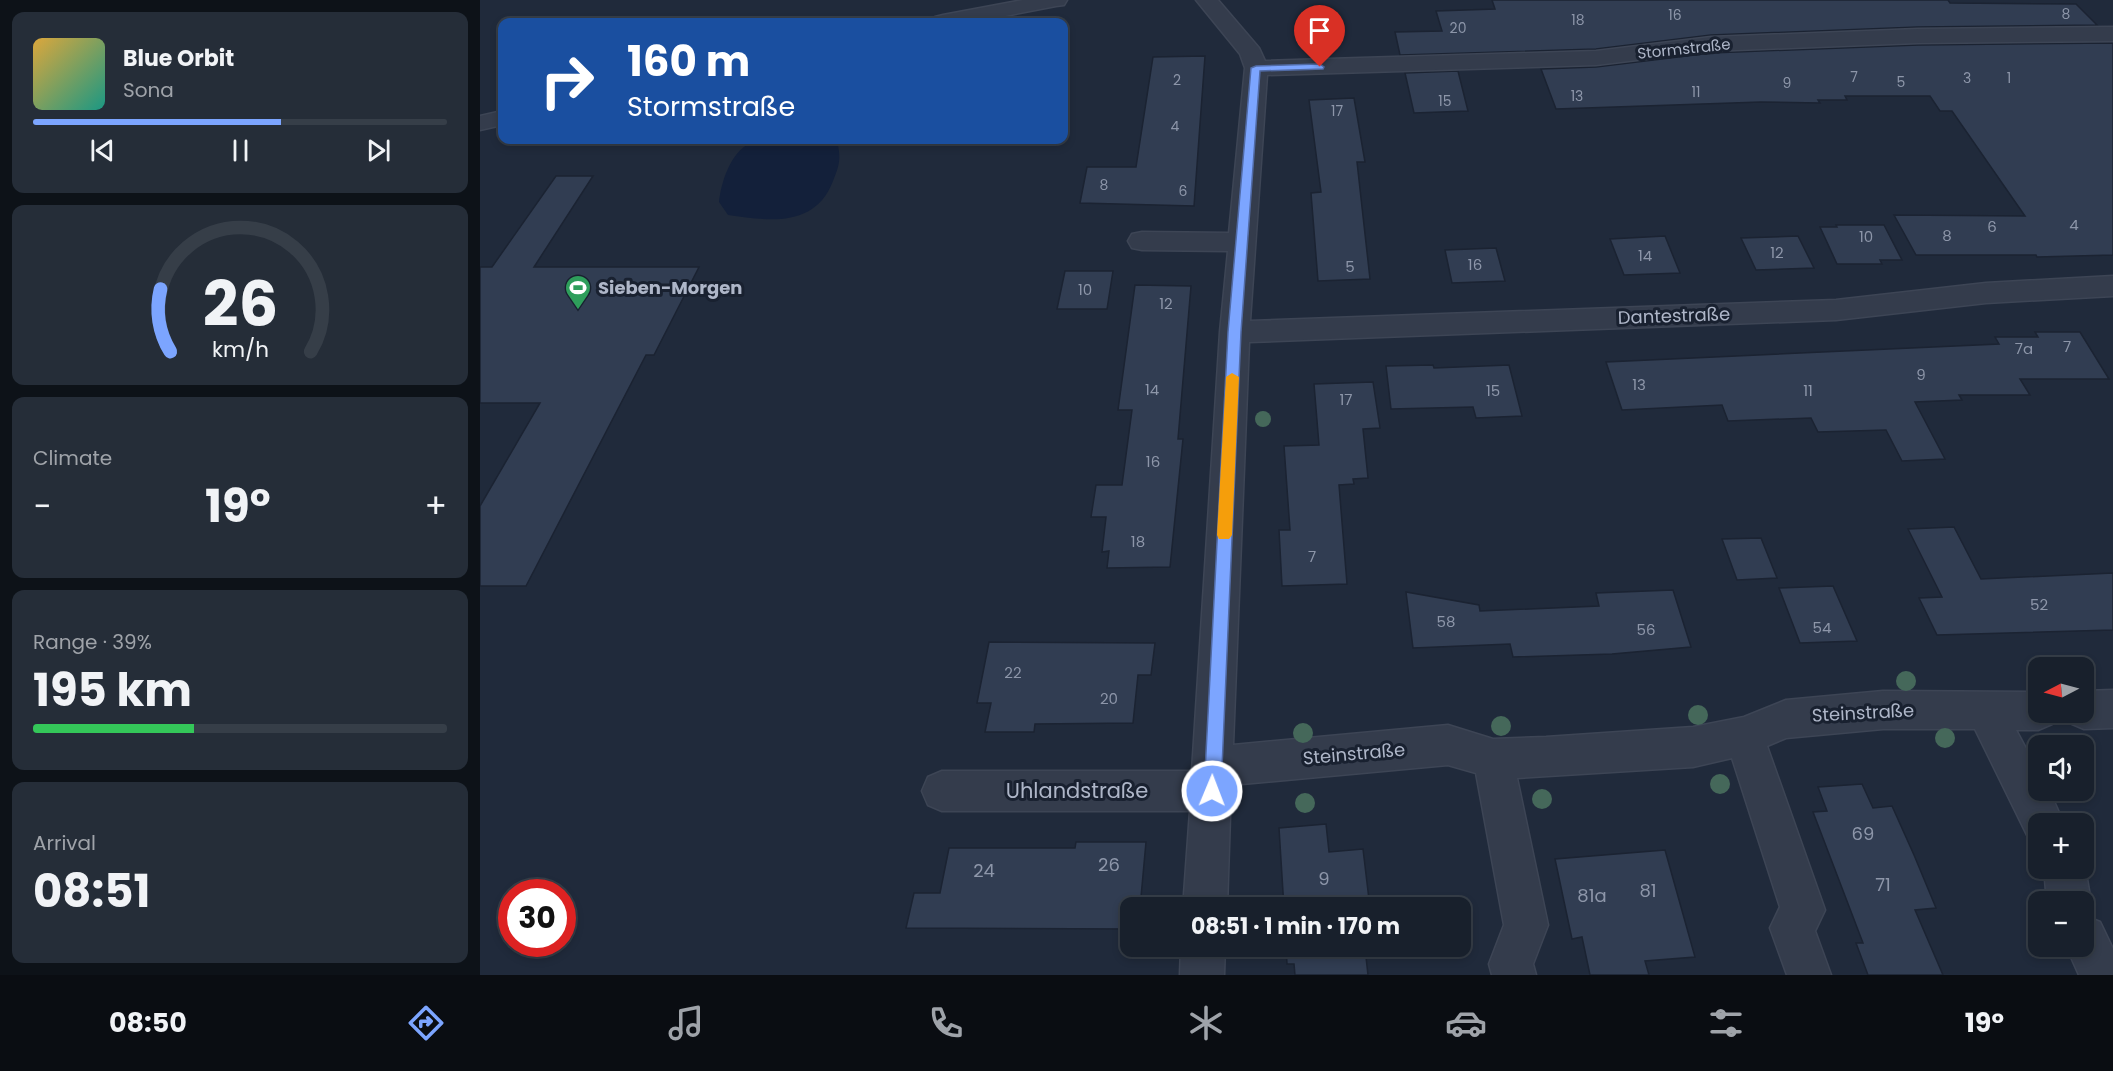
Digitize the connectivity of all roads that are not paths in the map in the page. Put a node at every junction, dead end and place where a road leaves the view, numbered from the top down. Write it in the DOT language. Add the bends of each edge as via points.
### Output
graph roads {
  1 [pos="1056,0"];
  2 [pos="1207,0"];
  3 [pos="1029,3"];
  4 [pos="961,18"];
  5 [pos="2113,34"];
  6 [pos="1256,68"];
  7 [pos="498,119"];
  8 [pos="480,123"];
  9 [pos="1142,241"];
  10 [pos="1242,242"];
  11 [pos="2113,286"];
  12 [pos="1234,332"];
  13 [pos="1985,709"];
  14 [pos="2113,709"];
  15 [pos="2094,710"];
  16 [pos="2028,711"];
  17 [pos="1744,736"];
  18 [pos="1493,759"];
  19 [pos="1213,779"];
  20 [pos="942,791"];
  21 [pos="2038,813"];
  22 [pos="1207,897"];
  23 [pos="1203,957"];
  24 [pos="2093,957"];
  25 [pos="1202,975"];
  26 [pos="1514,975"];
  27 [pos="1809,975"];
  28 [pos="2102,975"];
  1 -- 3 [label="street"];
  2 -- 6 [label="street" via="1251,53"];
  3 -- 4 [label="street"];
  5 -- 6 [label="street, Stormstraße" via="1711,44 1596,58"];
  6 -- 10 [label="street"];
  7 -- 8 [label="street"];
  9 -- 10 [label="street"];
  10 -- 12 [label="street"];
  11 -- 12 [label="street, Dantestraße" via="1836,310"];
  12 -- 19 [label="street"];
  13 -- 16 [label="street, Steinstraße"];
  13 -- 17 [label="street, Steinstraße" via="1882,710 1786,718"];
  13 -- 21 [label="street"];
  14 -- 15 [label="street"];
  17 -- 18 [label="street, Steinstraße" via="1694,747"];
  17 -- 27 [label="street" via="1803,910 1792,928"];
  18 -- 19 [label="street, Steinstraße" via="1448,745"];
  18 -- 26 [label="street" via="1526,926 1511,964"];
  19 -- 20 [label="street, Uhlandstraße"];
  19 -- 22 [label="street"];
  23 -- 25 [label="street"];
  24 -- 28 [label="street"];
}
